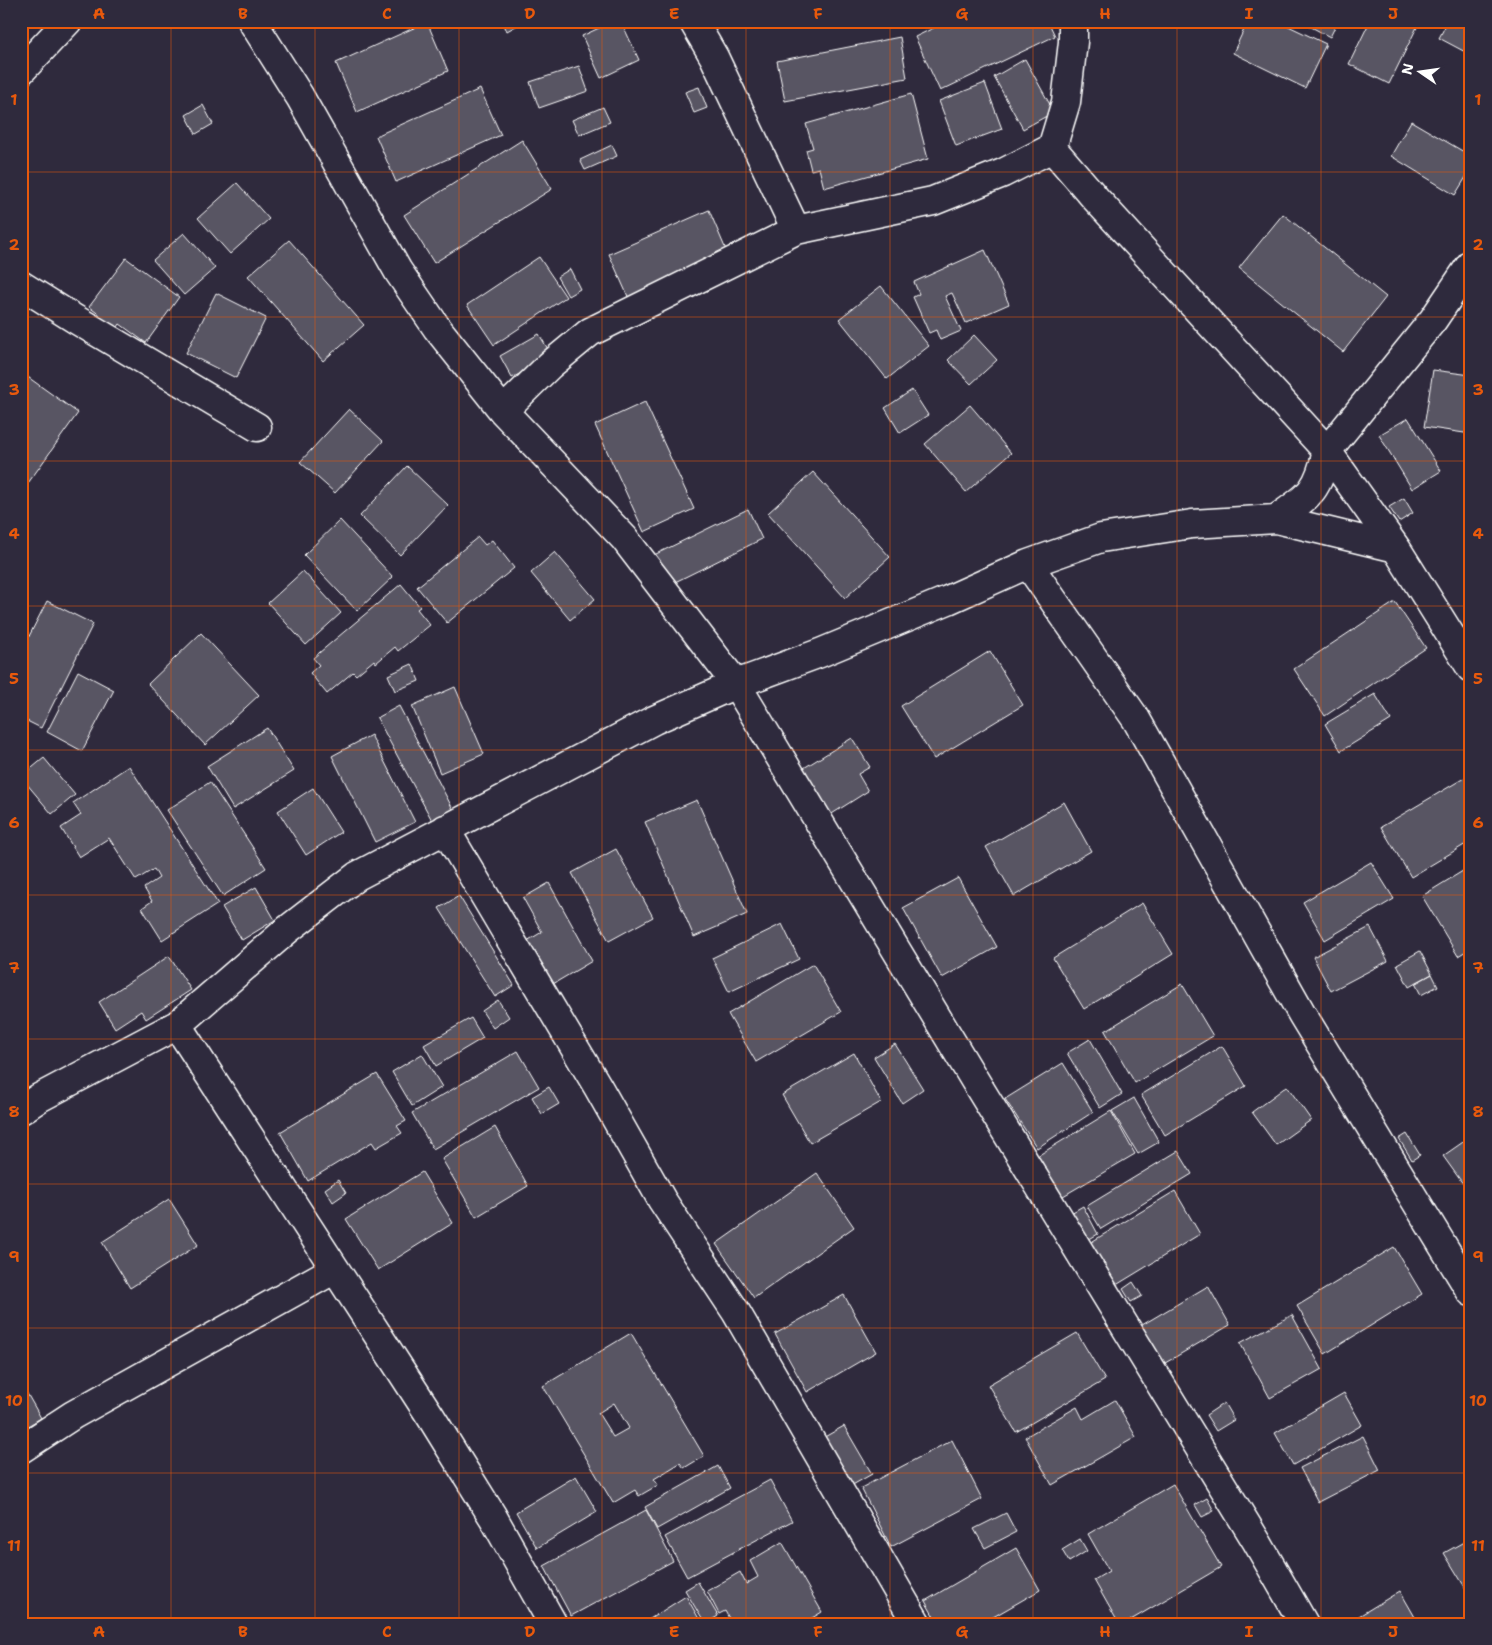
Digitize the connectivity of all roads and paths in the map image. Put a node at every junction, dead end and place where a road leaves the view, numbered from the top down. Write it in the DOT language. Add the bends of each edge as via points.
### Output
graph roads {
  1 [pos="68,21"];
  2 [pos="252,21"];
  3 [pos="693,21"];
  4 [pos="1073,21"];
  5 [pos="21,71"];
  6 [pos="1052,148"];
  7 [pos="796,230"];
  8 [pos="1471,264"];
  9 [pos="21,284"];
  10 [pos="503,411"];
  11 [pos="257,427"];
  12 [pos="1327,451"];
  13 [pos="1276,519"];
  14 [pos="1396,548"];
  15 [pos="1028,564"];
  16 [pos="1471,668"];
  17 [pos="736,684"];
  18 [pos="445,829"];
  19 [pos="177,1025"];
  20 [pos="21,1110"];
  21 [pos="335,1268"];
  22 [pos="1471,1292"];
  23 [pos="21,1449"];
  24 [pos="553,1624"];
  25 [pos="917,1624"];
  26 [pos="1304,1624"];
  1 -- 5 [label="street"];
  2 -- 10 [label="street" via="300,97 398,271 437,328"];
  3 -- 7 [label="street" via="714,57"];
  4 -- 6 [label="street" via="1066,102"];
  6 -- 7 [label="street" via="933,201"];
  6 -- 12 [label="street"];
  7 -- 10 [label="street" via="590,332"];
  8 -- 12 [label="street" via="1433,320"];
  9 -- 11 [label="street"];
  10 -- 17 [label="street" via="624,538"];
  12 -- 13 [label="street" via="1322,474 1314,488 1305,499"];
  12 -- 14 [label="street"];
  13 -- 14 [label="street"];
  13 -- 15 [label="street" via="1192,524 1101,538"];
  14 -- 16 [label="street"];
  15 -- 17 [label="street" via="884,626"];
  15 -- 22 [label="street" via="1136,719 1302,1014"];
  17 -- 18 [label="street" via="654,720"];
  17 -- 26 [label="street" via="1252,1533"];
  18 -- 19 [label="street" via="357,876 287,930"];
  18 -- 25 [label="street" via="662,1200 736,1312"];
  19 -- 20 [label="street"];
  19 -- 21 [label="street"];
  21 -- 23 [label="street" via="73,1415"];
  21 -- 24 [label="street" via="469,1477"];
}
